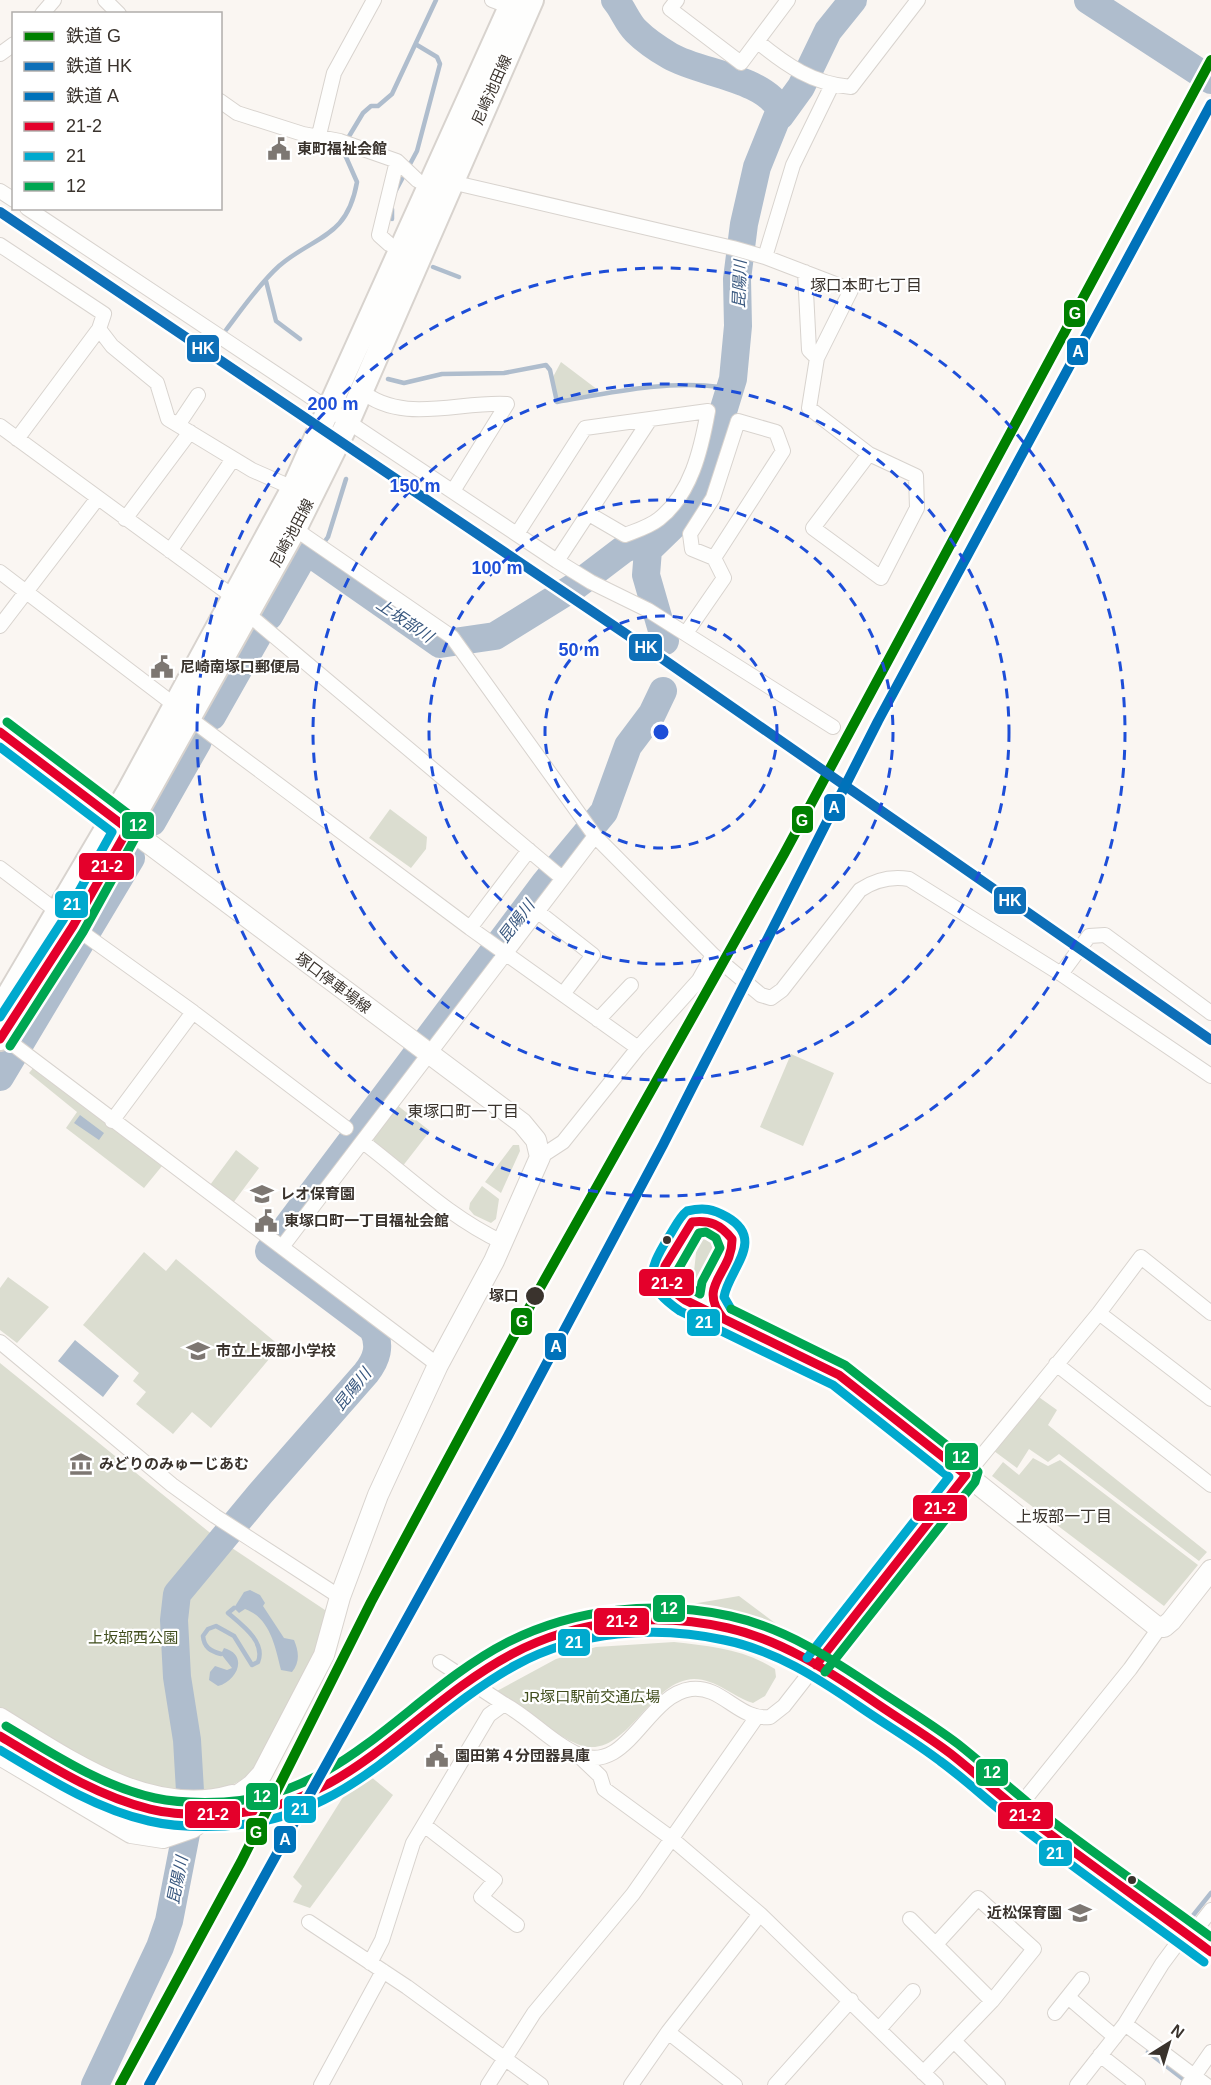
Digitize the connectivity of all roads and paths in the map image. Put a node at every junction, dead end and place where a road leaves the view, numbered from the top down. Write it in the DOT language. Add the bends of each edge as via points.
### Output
graph roads {
  1 [pos="54,0"];
  2 [pos="105,0"];
  3 [pos="374,0"];
  4 [pos="677,0"];
  5 [pos="788,0"];
  6 [pos="918,0"];
  7 [pos="515,4"];
  8 [pos="44,12"];
  9 [pos="117,12"];
  10 [pos="758,42"];
  11 [pos="832,85"];
  12 [pos="222,102"];
  13 [pos="319,135"];
  14 [pos="418,174"];
  15 [pos="30,210"];
  16 [pos="0,245"];
  17 [pos="400,249"];
  18 [pos="765,257"];
  19 [pos="805,273"];
  20 [pos="99,329"];
  21 [pos="817,358"];
  22 [pos="360,390"];
  23 [pos="198,395"];
  24 [pos="329,409"];
  25 [pos="649,421"];
  26 [pos="348,422"];
  27 [pos="0,426"];
  28 [pos="184,429"];
  29 [pos="17,439"];
  30 [pos="869,454"];
  31 [pos="233,459"];
  32 [pos="293,488"];
  33 [pos="453,491"];
  34 [pos="97,499"];
  35 [pos="589,514"];
  36 [pos="125,519"];
  37 [pos="301,533"];
  38 [pos="517,534"];
  39 [pos="170,551"];
  40 [pos="714,558"];
  41 [pos="557,561"];
  42 [pos="0,572"];
  43 [pos="26,592"];
  44 [pos="242,606"];
  45 [pos="0,626"];
  46 [pos="686,633"];
  47 [pos="182,711"];
  48 [pos="833,727"];
  49 [pos="0,732"];
  50 [pos="120,823"];
  51 [pos="591,831"];
  52 [pos="529,850"];
  53 [pos="0,868"];
  54 [pos="557,874"];
  55 [pos="537,911"];
  56 [pos="76,928"];
  57 [pos="470,928"];
  58 [pos="500,949"];
  59 [pos="713,955"];
  60 [pos="1061,974"];
  61 [pos="631,985"];
  62 [pos="563,994"];
  63 [pos="0,1009"];
  64 [pos="193,1012"];
  65 [pos="1211,1013"];
  66 [pos="598,1020"];
  67 [pos="9,1043"];
  68 [pos="638,1048"];
  69 [pos="423,1050"];
  70 [pos="1211,1076"];
  71 [pos="112,1121"];
  72 [pos="346,1128"];
  73 [pos="363,1142"];
  74 [pos="540,1157"];
  75 [pos="502,1242"];
  76 [pos="277,1243"];
  77 [pos="1099,1313"];
  78 [pos="1211,1313"];
  79 [pos="723,1318"];
  80 [pos="0,1342"];
  81 [pos="1056,1364"];
  82 [pos="438,1365"];
  83 [pos="1211,1399"];
  84 [pos="966,1475"];
  85 [pos="1210,1482"];
  86 [pos="1211,1570"];
  87 [pos="340,1597"];
  88 [pos="1160,1627"];
  89 [pos="440,1662"];
  90 [pos="816,1665"];
  91 [pos="504,1704"];
  92 [pos="0,1718"];
  93 [pos="756,1718"];
  94 [pos="0,1736"];
  95 [pos="575,1753"];
  96 [pos="0,1755"];
  97 [pos="241,1792"];
  98 [pos="1017,1809"];
  99 [pos="424,1825"];
  100 [pos="671,1838"];
  101 [pos="1211,1910"];
  102 [pos="760,1914"];
  103 [pos="910,1919"];
  104 [pos="309,1922"];
  105 [pos="518,1925"];
  106 [pos="1188,1935"];
  107 [pos="936,1944"];
  108 [pos="1211,1952"];
  109 [pos="370,1963"];
  110 [pos="383,1971"];
  111 [pos="1082,1979"];
  112 [pos="913,1991"];
  113 [pos="1068,1996"];
  114 [pos="851,2000"];
  115 [pos="992,2001"];
  116 [pos="1055,2013"];
  117 [pos="880,2028"];
  118 [pos="1121,2029"];
  119 [pos="668,2032"];
  120 [pos="955,2042"];
  121 [pos="1211,2052"];
  122 [pos="1100,2055"];
  123 [pos="505,2059"];
  124 [pos="923,2073"];
  125 [pos="1192,2080"];
  126 [pos="321,2085"];
  127 [pos="488,2085"];
  128 [pos="541,2085"];
  129 [pos="631,2085"];
  130 [pos="735,2085"];
  131 [pos="775,2085"];
  132 [pos="936,2085"];
  133 [pos="998,2085"];
  134 [pos="1077,2085"];
  135 [pos="1138,2085"];
  136 [pos="1206,2085"];
  1 -- 8 [label="street"];
  2 -- 9 [label="street"];
  3 -- 13 [label="street" via="331,80"];
  4 -- 10 [label="street" via="670,9 741,63"];
  5 -- 10 [label="street"];
  6 -- 11 [label="street" via="851,87"];
  7 -- 14 [label="main road, 尼崎池田線"];
  10 -- 11 [label="street" via="792,69"];
  11 -- 18 [label="street" via="793,165"];
  12 -- 13 [label="street" via="237,113 303,134"];
  13 -- 14 [label="street"];
  14 -- 17 [label="main road, 尼崎池田線"];
  14 -- 17 [label="street" via="379,235"];
  14 -- 18 [label="street"];
  14 -- 22 [label="main road, 尼崎池田線"];
  15 -- 24 [label="street"];
  16 -- 20 [label="street" via="104,314"];
  17 -- 24 [label="main road, 尼崎池田線"];
  18 -- 19 [label="street"];
  19 -- 21 [label="street" via="808,350"];
  19 -- 21 [label="street" via="851,290"];
  20 -- 28 [label="street" via="112,346 156,383 168,419"];
  20 -- 29 [label="street"];
  21 -- 30 [label="street" via="809,408"];
  22 -- 26 [label="main road, 尼崎池田線"];
  22 -- 33 [label="street" via="388,406 419,410 507,404"];
  23 -- 28 [label="street"];
  24 -- 26 [label="street"];
  24 -- 32 [label="main road, 尼崎池田線"];
  25 -- 35 [label="street"];
  25 -- 35 [label="street" via="708,411 702,448 680,498 657,520 625,536"];
  25 -- 38 [label="street" via="585,428"];
  26 -- 33 [label="street"];
  26 -- 37 [label="main road, 尼崎池田線"];
  27 -- 29 [label="street"];
  28 -- 31 [label="street"];
  28 -- 36 [label="street"];
  29 -- 34 [label="street"];
  30 -- 30 [label="street" via="916,476 917,508 881,578 813,528"];
  31 -- 32 [label="street"];
  31 -- 39 [label="street"];
  32 -- 44 [label="main road, 尼崎池田線"];
  33 -- 38 [label="street"];
  34 -- 36 [label="street"];
  34 -- 43 [label="street"];
  35 -- 41 [label="street"];
  36 -- 39 [label="street"];
  37 -- 44 [label="main road, 尼崎池田線"];
  37 -- 51 [label="street" via="456,642"];
  38 -- 41 [label="street"];
  39 -- 44 [label="street"];
  40 -- 40 [label="street" via="783,451 776,432 738,421 713,498 690,534 692,549"];
  40 -- 46 [label="street" via="724,578"];
  41 -- 46 [label="street"];
  42 -- 43 [label="street"];
  43 -- 45 [label="street"];
  43 -- 47 [label="street"];
  44 -- 47 [label="main road, 尼崎池田線"];
  44 -- 52 [label="street"];
  46 -- 48 [label="street"];
  47 -- 50 [label="main road, 尼崎池田線"];
  47 -- 57 [label="street"];
  49 -- 50 [label="main road, 塚口停車場線"];
  50 -- 56 [label="main road, 尼崎池田線"];
  50 -- 69 [label="main road, 塚口停車場線"];
  51 -- 54 [label="street"];
  51 -- 59 [label="street"];
  52 -- 54 [label="street"];
  52 -- 57 [label="street"];
  53 -- 56 [label="street"];
  54 -- 55 [label="street"];
  55 -- 58 [label="street"];
  55 -- 62 [label="street" via="593,955"];
  56 -- 63 [label="main road, 尼崎池田線"];
  56 -- 64 [label="street"];
  56 -- 67 [label="main road, 尼崎池田線"];
  57 -- 58 [label="street"];
  58 -- 62 [label="street"];
  58 -- 69 [label="street"];
  59 -- 60 [label="street" via="761,995 771,998 782,990 860,890 894,877 916,882"];
  59 -- 68 [label="street" via="699,980"];
  60 -- 65 [label="street" via="1089,936 1105,935"];
  60 -- 70 [label="street"];
  61 -- 66 [label="street"];
  62 -- 66 [label="street"];
  64 -- 71 [label="street"];
  64 -- 72 [label="street"];
  66 -- 68 [label="street"];
  67 -- 71 [label="street"];
  68 -- 74 [label="street" via="563,1142"];
  69 -- 73 [label="street"];
  69 -- 74 [label="main road, 塚口停車場線" via="522,1123 536,1140"];
  71 -- 76 [label="street"];
  73 -- 75 [label="street" via="461,1220"];
  73 -- 76 [label="street"];
  74 -- 75 [label="main road"];
  75 -- 82 [label="main road"];
  76 -- 82 [label="street"];
  77 -- 78 [label="street" via="1141,1257"];
  77 -- 81 [label="street"];
  77 -- 83 [label="street"];
  79 -- 84 [label="main road" via="839,1375"];
  80 -- 87 [label="street" via="172,1485"];
  81 -- 84 [label="street"];
  81 -- 85 [label="street"];
  82 -- 87 [label="main road" via="378,1495"];
  84 -- 88 [label="main road"];
  84 -- 90 [label="main road"];
  86 -- 88 [label="main road" via="1171,1621"];
  87 -- 97 [label="main road" via="324,1655 262,1774"];
  88 -- 98 [label="street"];
  89 -- 91 [label="street"];
  90 -- 93 [label="street" via="777,1714"];
  90 -- 94 [label="main road, bridge" via="758,1637 693,1622 643,1619 553,1636 494,1664 354,1770 304,1800 231,1816 145,1807 105,1792"];
  90 -- 98 [label="main road" via="948,1753"];
  91 -- 95 [label="street"];
  91 -- 99 [label="street" via="489,1715"];
  92 -- 97 [label="main road" via="79,1765 126,1786 195,1802"];
  93 -- 95 [label="street" via="718,1695 687,1690 670,1698 608,1756 589,1758"];
  93 -- 100 [label="street"];
  95 -- 100 [label="street" via="600,1776 604,1790"];
  96 -- 97 [label="main road" via="131,1833 163,1838 192,1828"];
  98 -- 106 [label="main road"];
  99 -- 105 [label="street" via="495,1880 481,1897"];
  99 -- 109 [label="street" via="408,1856 382,1940"];
  100 -- 102 [label="street"];
  100 -- 123 [label="street" via="633,1894 534,2013"];
  101 -- 106 [label="street"];
  102 -- 114 [label="street"];
  102 -- 119 [label="street"];
  103 -- 107 [label="street"];
  104 -- 109 [label="street"];
  106 -- 108 [label="main road"];
  106 -- 118 [label="street" via="1161,1964"];
  107 -- 115 [label="street"];
  107 -- 115 [label="street" via="978,1898 1034,1949"];
  109 -- 110 [label="street"];
  110 -- 123 [label="street"];
  110 -- 126 [label="street"];
  111 -- 113 [label="street"];
  112 -- 117 [label="street"];
  113 -- 116 [label="street"];
  113 -- 118 [label="street"];
  114 -- 117 [label="street"];
  114 -- 131 [label="street"];
  115 -- 120 [label="street"];
  117 -- 124 [label="street"];
  118 -- 122 [label="street"];
  118 -- 125 [label="street"];
  119 -- 129 [label="street"];
  119 -- 130 [label="street"];
  120 -- 124 [label="street"];
  120 -- 133 [label="street"];
  121 -- 125 [label="street"];
  122 -- 134 [label="street"];
  122 -- 135 [label="street"];
  123 -- 127 [label="street"];
  123 -- 128 [label="street"];
  124 -- 132 [label="street"];
  125 -- 136 [label="street"];
}
